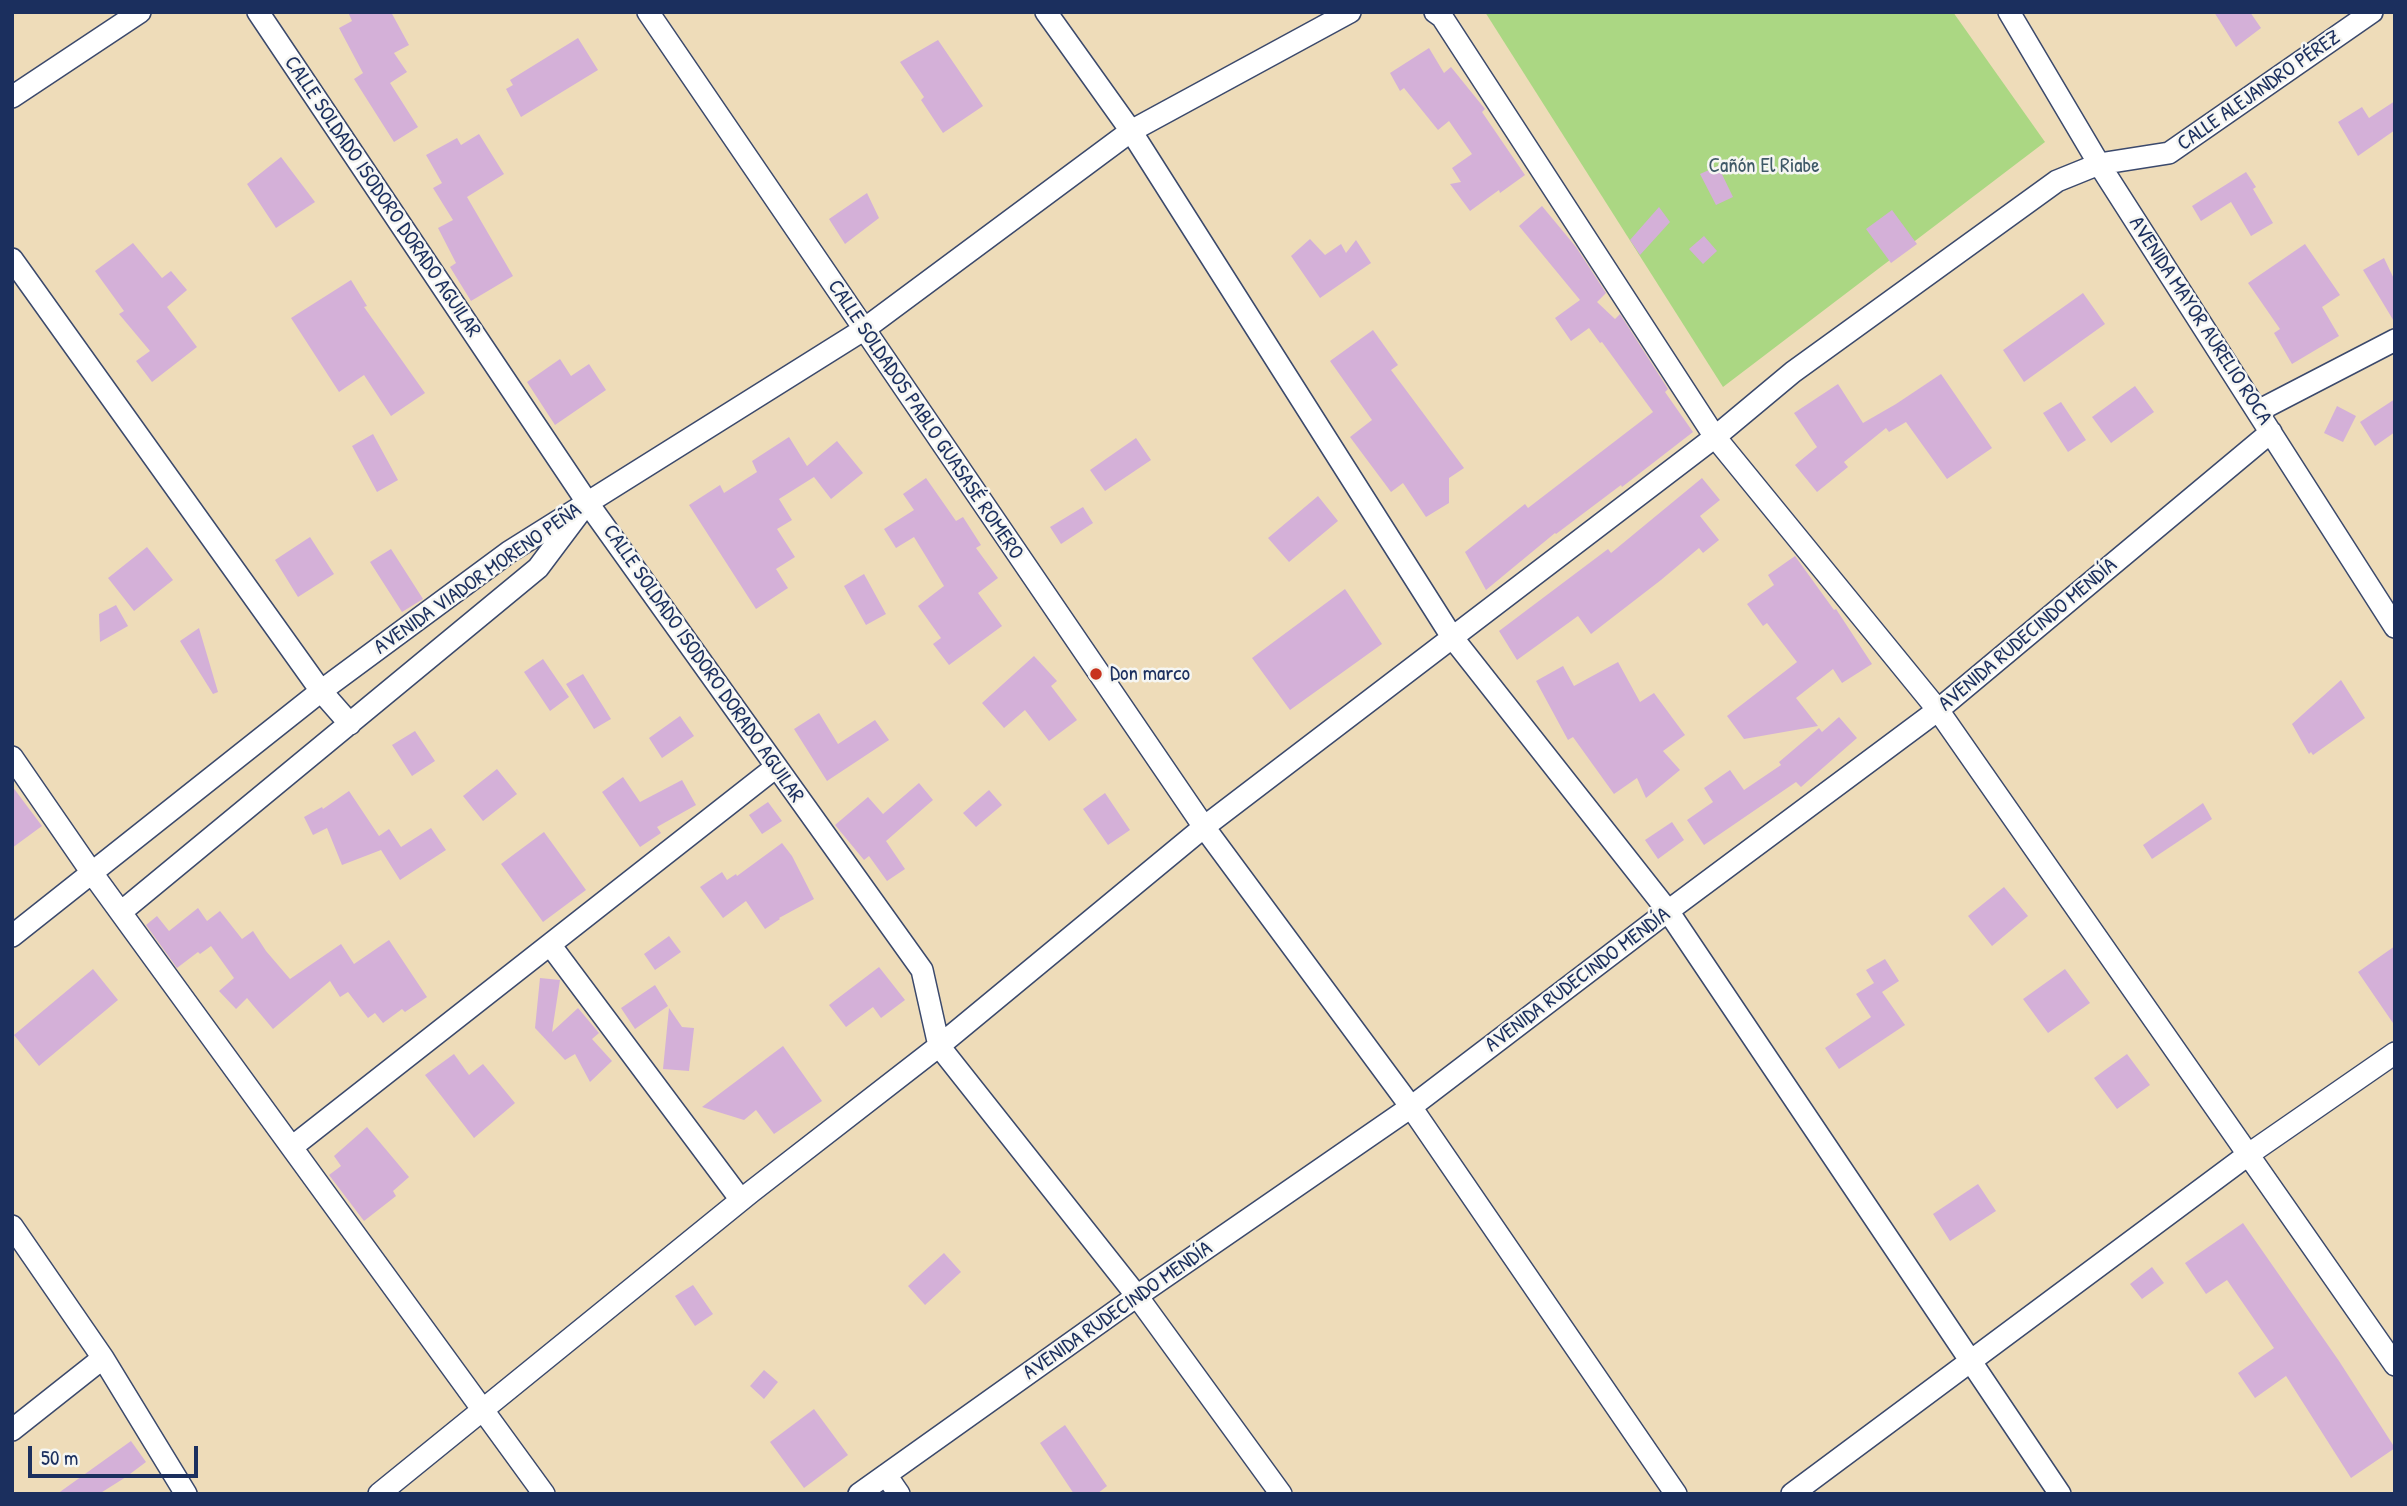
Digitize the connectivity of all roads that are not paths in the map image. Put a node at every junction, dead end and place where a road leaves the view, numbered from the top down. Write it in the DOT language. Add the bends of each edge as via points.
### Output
graph roads {
  1 [pos="140,12"];
  2 [pos="258,12"];
  3 [pos="648,12"];
  4 [pos="1046,12"];
  5 [pos="1350,12"];
  6 [pos="1435,12"];
  7 [pos="2009,12"];
  8 [pos="2372,12"];
  9 [pos="12,97"];
  10 [pos="1131,131"];
  11 [pos="2099,164"];
  12 [pos="12,258"];
  13 [pos="863,330"];
  14 [pos="2395,340"];
  15 [pos="2258,411"];
  16 [pos="2271,432"];
  17 [pos="1715,436"];
  18 [pos="587,502"];
  19 [pos="2395,628"];
  20 [pos="1452,637"];
  21 [pos="321,691"];
  22 [pos="1938,710"];
  23 [pos="350,724"];
  24 [pos="12,757"];
  25 [pos="776,768"];
  26 [pos="1203,827"];
  27 [pos="92,873"];
  28 [pos="1668,911"];
  29 [pos="121,912"];
  30 [pos="12,936"];
  31 [pos="551,946"];
  32 [pos="939,1046"];
  33 [pos="2395,1053"];
  34 [pos="1411,1107"];
  35 [pos="292,1147"];
  36 [pos="2249,1154"];
  37 [pos="741,1200"];
  38 [pos="12,1226"];
  39 [pos="1137,1296"];
  40 [pos="103,1358"];
  41 [pos="1970,1362"];
  42 [pos="2395,1365"];
  43 [pos="483,1411"];
  44 [pos="12,1430"];
  45 [pos="886,1475"];
  46 [pos="187,1494"];
  47 [pos="379,1494"];
  48 [pos="544,1494"];
  49 [pos="859,1494"];
  50 [pos="899,1494"];
  51 [pos="1281,1494"];
  52 [pos="1676,1494"];
  53 [pos="1792,1494"];
  54 [pos="2060,1494"];
  1 -- 9 [label="street"];
  2 -- 18 [label="street, CALLE SOLDADO ISODORO DORADO AGUILAR"];
  3 -- 13 [label="street, CALLE SOLDADOS PABLO GUASASÉ ROMERO"];
  4 -- 10 [label="street"];
  5 -- 10 [label="street"];
  6 -- 17 [label="street"];
  7 -- 11 [label="street, AVENIDA MAYOR AURELIO ROCA"];
  8 -- 11 [label="street, CALLE ALEJANDRO PÉREZ" via="2169,153"];
  10 -- 13 [label="street"];
  10 -- 20 [label="street"];
  11 -- 15 [label="street, AVENIDA MAYOR AURELIO ROCA"];
  11 -- 17 [label="street, CALLE ALEJANDRO PÉREZ" via="2057,181 1793,372"];
  12 -- 21 [label="street"];
  13 -- 18 [label="street"];
  13 -- 26 [label="street, CALLE SOLDADOS PABLO GUASASÉ ROMERO"];
  14 -- 15 [label="street"];
  15 -- 16 [label="street, AVENIDA MAYOR AURELIO ROCA"];
  16 -- 19 [label="street, AVENIDA MAYOR AURELIO ROCA"];
  16 -- 22 [label="street, AVENIDA RUDECINDO MENDÍA"];
  17 -- 20 [label="street, CALLE ALEJANDRO PÉREZ"];
  17 -- 22 [label="street"];
  18 -- 21 [label="street, AVENIDA VIADOR MORENO PEÑA" via="509,552"];
  18 -- 23 [label="street, AVENIDA VIADOR MORENO PEÑA" via="538,568"];
  18 -- 25 [label="street, CALLE SOLDADO ISODORO DORADO AGUILAR"];
  20 -- 26 [label="street, CALLE ALEJANDRO PÉREZ"];
  20 -- 28 [label="street"];
  21 -- 23 [label="street"];
  21 -- 27 [label="street, AVENIDA VIADOR MORENO PEÑA"];
  22 -- 28 [label="street, AVENIDA RUDECINDO MENDÍA"];
  22 -- 36 [label="street"];
  23 -- 29 [label="street, AVENIDA VIADOR MORENO PEÑA"];
  24 -- 27 [label="street"];
  25 -- 31 [label="street"];
  25 -- 32 [label="street, CALLE SOLDADO ISODORO DORADO AGUILAR" via="922,970"];
  26 -- 32 [label="street, CALLE ALEJANDRO PÉREZ"];
  26 -- 34 [label="street, CALLE SOLDADOS PABLO GUASASÉ ROMERO"];
  27 -- 29 [label="street"];
  27 -- 30 [label="street, AVENIDA VIADOR MORENO PEÑA"];
  28 -- 34 [label="street, AVENIDA RUDECINDO MENDÍA"];
  28 -- 41 [label="street"];
  29 -- 35 [label="street"];
  31 -- 35 [label="street"];
  31 -- 37 [label="street"];
  32 -- 37 [label="street, CALLE ALEJANDRO PÉREZ"];
  32 -- 39 [label="street"];
  33 -- 36 [label="street"];
  34 -- 39 [label="street, AVENIDA RUDECINDO MENDÍA"];
  34 -- 52 [label="street, CALLE SOLDADOS PABLO GUASASÉ ROMERO"];
  35 -- 43 [label="street"];
  36 -- 41 [label="street"];
  36 -- 42 [label="street"];
  37 -- 43 [label="street, CALLE ALEJANDRO PÉREZ"];
  38 -- 40 [label="street"];
  39 -- 45 [label="street, AVENIDA RUDECINDO MENDÍA"];
  39 -- 51 [label="street"];
  40 -- 44 [label="street"];
  40 -- 46 [label="street"];
  41 -- 53 [label="street"];
  41 -- 54 [label="street"];
  43 -- 47 [label="street, CALLE ALEJANDRO PÉREZ"];
  43 -- 48 [label="street"];
  45 -- 49 [label="street, AVENIDA RUDECINDO MENDÍA"];
  45 -- 50 [label="street"];
}
